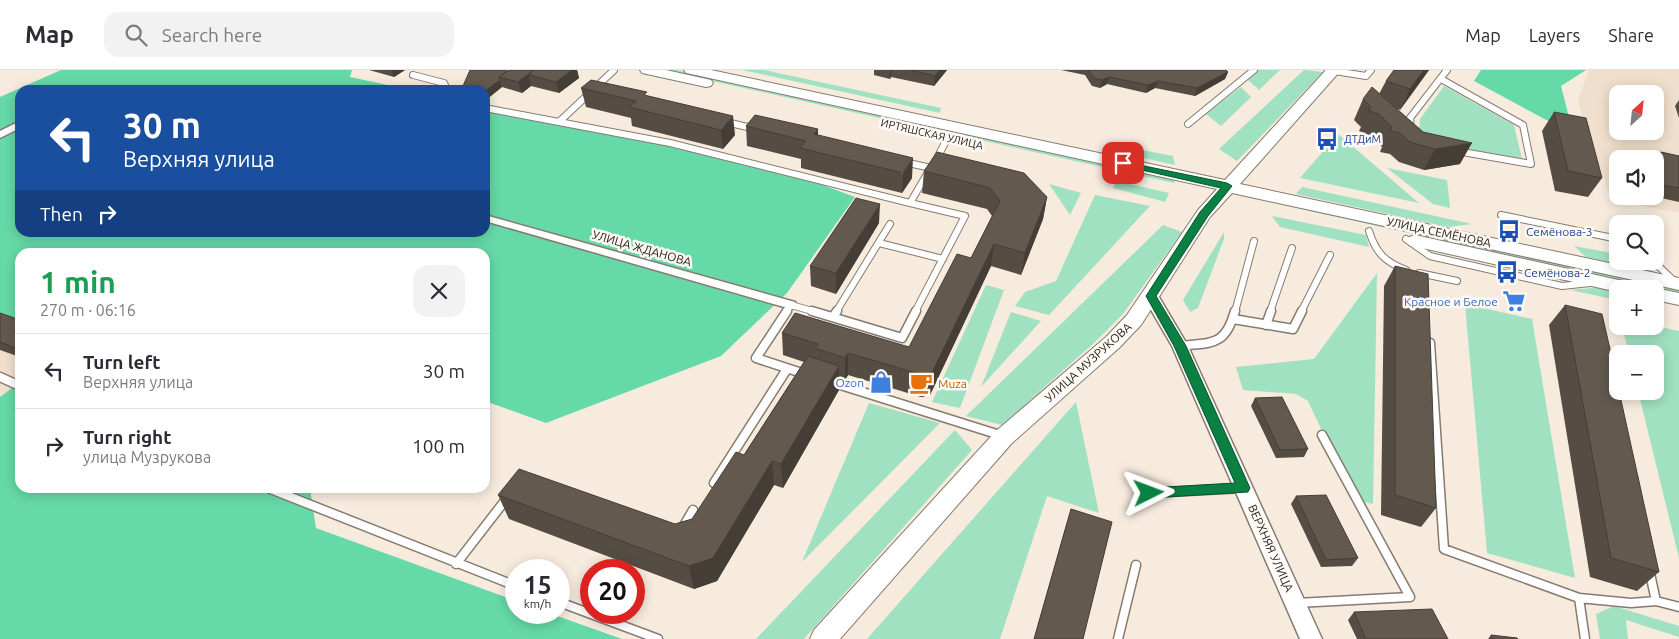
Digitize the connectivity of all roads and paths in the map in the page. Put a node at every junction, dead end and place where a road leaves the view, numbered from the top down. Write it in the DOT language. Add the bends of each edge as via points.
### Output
graph roads {
  1 [pos="614,70"];
  2 [pos="647,70"];
  3 [pos="692,70"];
  4 [pos="1254,70"];
  5 [pos="1332,70"];
  6 [pos="1371,70"];
  7 [pos="1447,70"];
  8 [pos="413,75"];
  9 [pos="1440,79"];
  10 [pos="445,85"];
  11 [pos="592,93"];
  12 [pos="602,95"];
  13 [pos="490,109"];
  14 [pos="560,121"];
  15 [pos="718,121"];
  16 [pos="1188,124"];
  17 [pos="15,127"];
  18 [pos="766,132"];
  19 [pos="951,132"];
  20 [pos="0,135"];
  21 [pos="1412,137"];
  22 [pos="1448,149"];
  23 [pos="892,160"];
  24 [pos="931,168"];
  25 [pos="1222,192"];
  26 [pos="910,203"];
  27 [pos="1501,215"];
  28 [pos="490,219"];
  29 [pos="890,224"];
  30 [pos="1368,231"];
  31 [pos="1609,237"];
  32 [pos="1406,239"];
  33 [pos="1254,241"];
  34 [pos="879,243"];
  35 [pos="1292,248"];
  36 [pos="1330,254"];
  37 [pos="942,259"];
  38 [pos="1514,263"];
  39 [pos="1486,268"];
  40 [pos="1661,270"];
  41 [pos="1457,281"];
  42 [pos="1602,282"];
  43 [pos="1609,284"];
  44 [pos="1678,289"];
  45 [pos="1664,292"];
  46 [pos="1151,296"];
  47 [pos="791,305"];
  48 [pos="833,317"];
  49 [pos="1232,319"];
  50 [pos="1266,325"];
  51 [pos="1430,335"];
  52 [pos="1180,346"];
  53 [pos="787,369"];
  54 [pos="0,377"];
  55 [pos="815,377"];
  56 [pos="824,380"];
  57 [pos="15,384"];
  58 [pos="1322,435"];
  59 [pos="1004,437"];
  60 [pos="714,483"];
  61 [pos="1244,488"];
  62 [pos="280,493"];
  63 [pos="1149,493"];
  64 [pos="511,494"];
  65 [pos="693,510"];
  66 [pos="671,530"];
  67 [pos="1646,556"];
  68 [pos="456,564"];
  69 [pos="1136,565"];
  70 [pos="505,582"];
  71 [pos="1579,598"];
  72 [pos="1656,601"];
  73 [pos="1295,603"];
  74 [pos="570,606"];
  75 [pos="1679,607"];
  76 [pos="658,639"];
  77 [pos="823,639"];
  78 [pos="1118,639"];
  79 [pos="1311,639"];
  80 [pos="1585,639"];
  1 -- 11 [label="lane"];
  2 -- 19 [label="street, ИРТЯШСКАЯ УЛИЦА"];
  3 -- 19 [label="street, ИРТЯШСКАЯ УЛИЦА"];
  4 -- 16 [label="lane"];
  5 -- 6 [label="lane" via="1366,76"];
  5 -- 25 [label="street, УЛИЦА МУЗРУКОВА"];
  7 -- 9 [label="lane"];
  8 -- 10 [label="lane"];
  9 -- 21 [label="lane" via="1410,118"];
  9 -- 22 [label="lane" via="1523,125 1531,164"];
  11 -- 12 [label="lane"];
  11 -- 14 [label="lane"];
  13 -- 14 [label="lane"];
  14 -- 26 [label="lane" via="670,143"];
  15 -- 18 [label="lane"];
  17 -- 20 [label="street"];
  19 -- 24 [label="lane"];
  19 -- 25 [label="street, ИРТЯШСКАЯ УЛИЦА"];
  23 -- 24 [label="lane"];
  24 -- 26 [label="lane"];
  25 -- 30 [label="street, УЛИЦА СЕМЁНОВА"];
  25 -- 44 [label="street, УЛИЦА СЕМЁНОВА"];
  25 -- 46 [label="street, УЛИЦА МУЗРУКОВА"];
  26 -- 37 [label="lane" via="965,216"];
  27 -- 31 [label="lane"];
  28 -- 47 [label="street, УЛИЦА ЖДАНОВА"];
  29 -- 34 [label="lane"];
  30 -- 32 [label="street, УЛИЦА СЕМЁНОВА"];
  30 -- 41 [label="lane" via="1376,253 1391,264"];
  32 -- 38 [label="street, УЛИЦА СЕМЁНОВА"];
  32 -- 39 [label="lane" via="1430,256"];
  33 -- 49 [label="lane"];
  34 -- 37 [label="lane"];
  34 -- 48 [label="lane"];
  35 -- 50 [label="lane"];
  36 -- 50 [label="lane" via="1293,329"];
  37 -- 48 [label="lane" via="902,338"];
  38 -- 39 [label="lane"];
  38 -- 42 [label="street, УЛИЦА СЕМЁНОВА"];
  39 -- 42 [label="lane" via="1562,286"];
  40 -- 44 [label="lane"];
  42 -- 43 [label="street, УЛИЦА СЕМЁНОВА"];
  44 -- 45 [label="street"];
  46 -- 52 [label="street, ВЕРХНЯЯ УЛИЦА"];
  46 -- 59 [label="street, УЛИЦА МУЗРУКОВА" via="1113,342"];
  47 -- 48 [label="lane"];
  47 -- 53 [label="lane" via="756,358"];
  49 -- 50 [label="lane"];
  49 -- 52 [label="lane" via="1226,335 1216,342"];
  51 -- 71 [label="lane" via="1444,549"];
  52 -- 61 [label="street, ВЕРХНЯЯ УЛИЦА"];
  53 -- 55 [label="lane"];
  53 -- 60 [label="lane"];
  54 -- 57 [label="lane"];
  56 -- 59 [label="lane"];
  58 -- 73 [label="lane" via="1410,596"];
  59 -- 77 [label="street, УЛИЦА МУЗРУКОВА"];
  61 -- 63 [label="lane"];
  61 -- 73 [label="street, ВЕРХНЯЯ УЛИЦА"];
  62 -- 68 [label="lane"];
  64 -- 68 [label="lane"];
  65 -- 66 [label="lane" via="680,533"];
  67 -- 72 [label="lane"];
  68 -- 70 [label="lane"];
  69 -- 78 [label="lane"];
  71 -- 72 [label="lane" via="1631,603"];
  71 -- 80 [label="lane"];
  72 -- 75 [label="lane"];
  73 -- 79 [label="street, ВЕРХНЯЯ УЛИЦА"];
  74 -- 76 [label="lane"];
}
